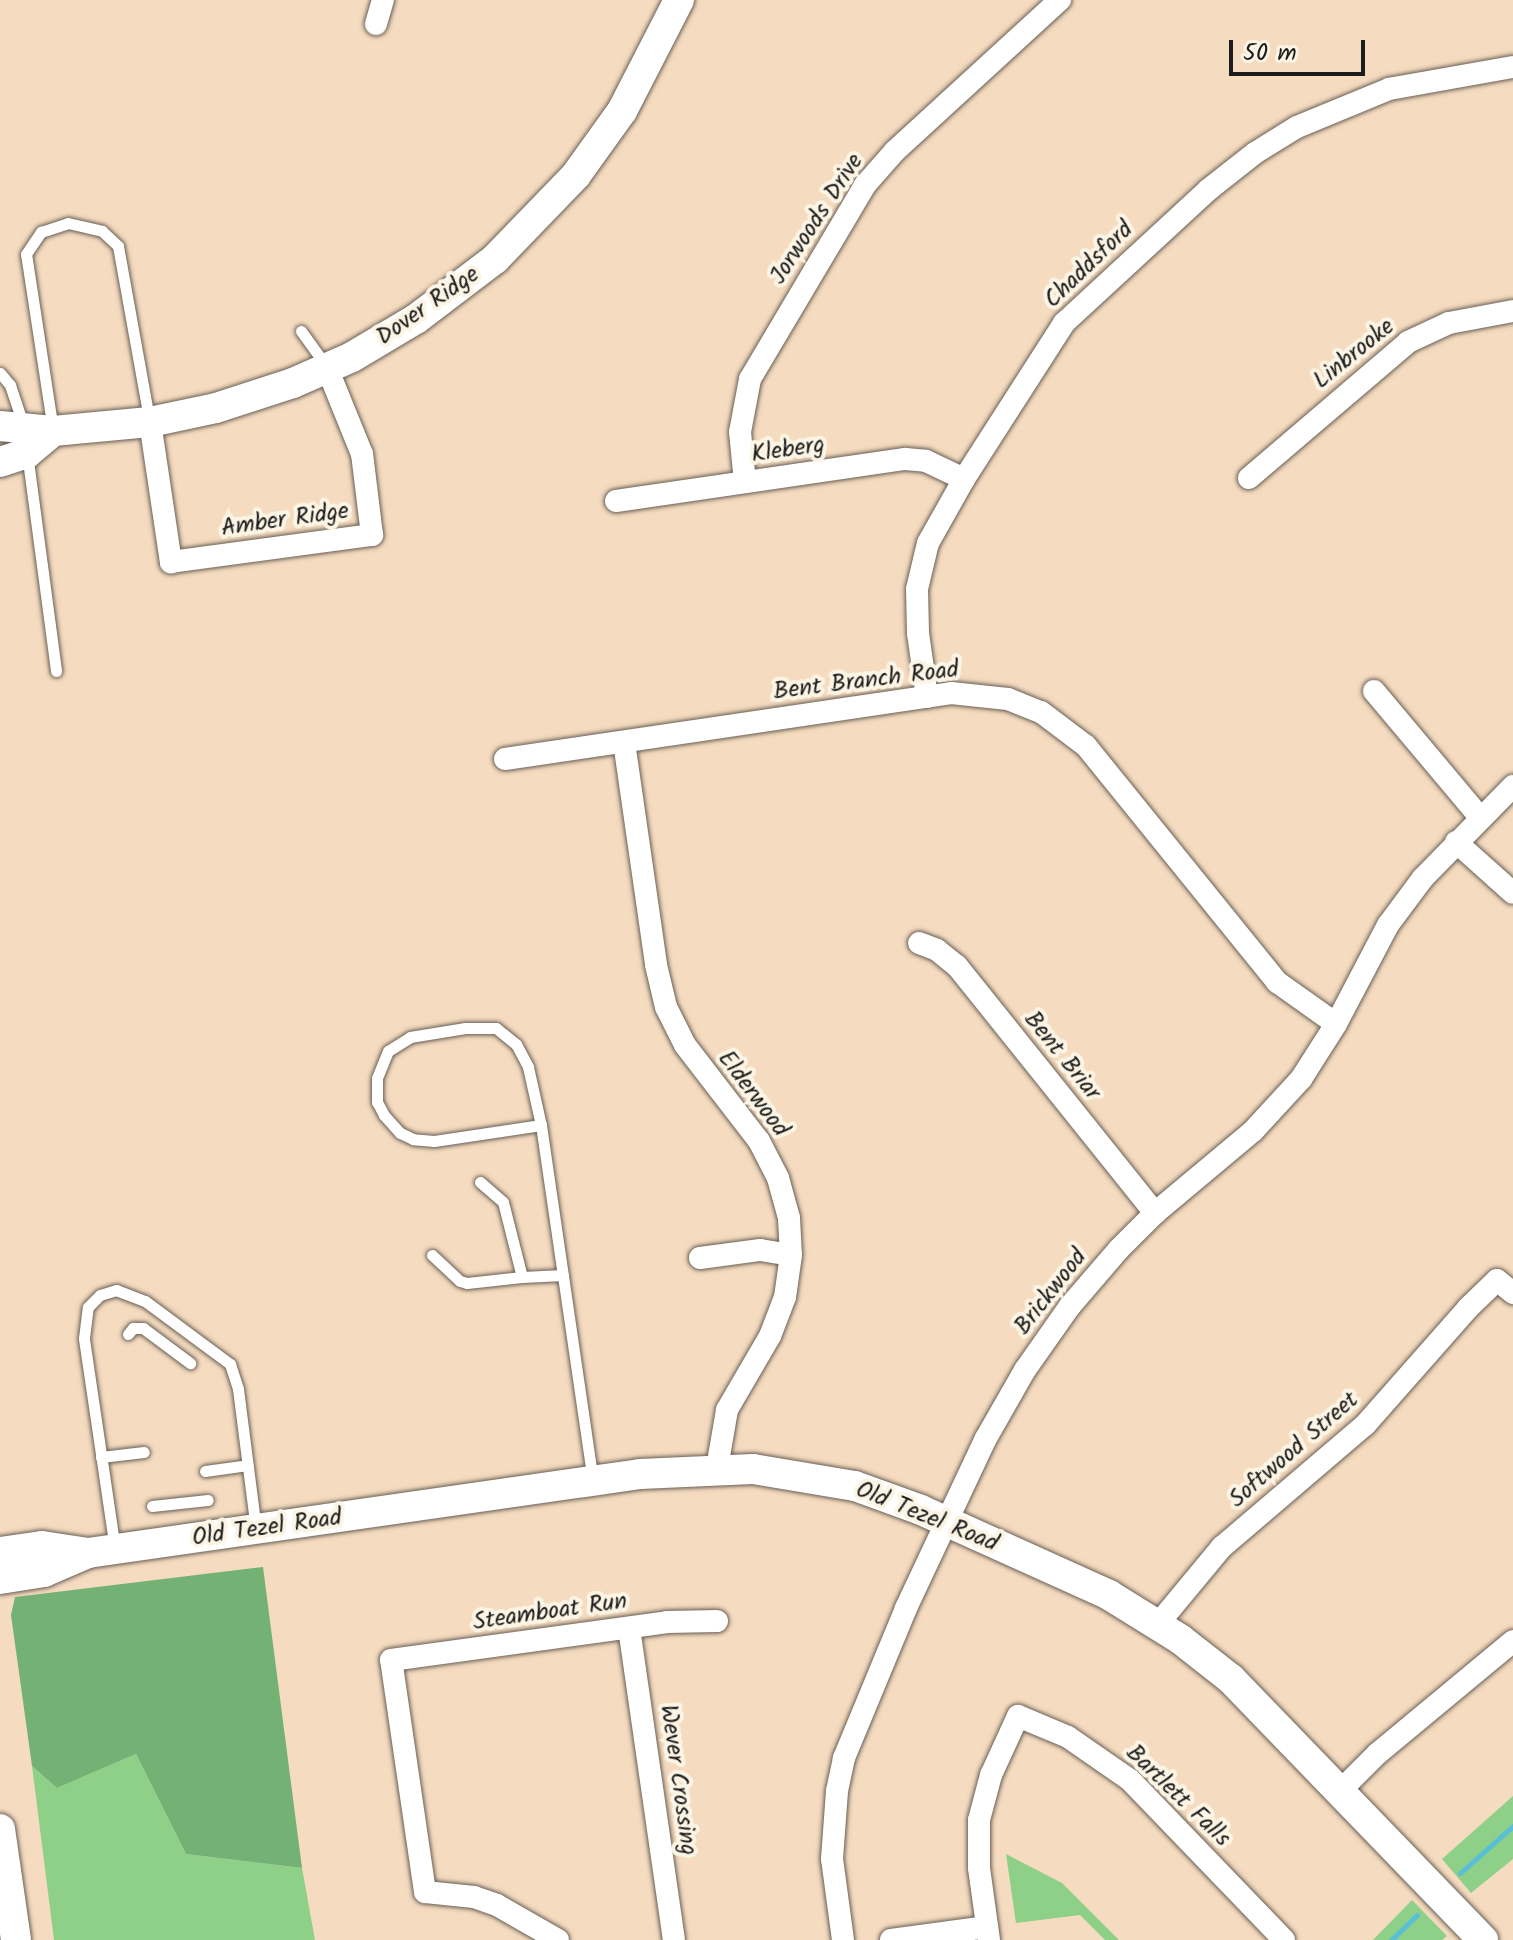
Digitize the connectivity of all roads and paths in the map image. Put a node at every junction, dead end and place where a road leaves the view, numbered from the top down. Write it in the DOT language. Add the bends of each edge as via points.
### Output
graph roads {
  1 [pos="383,0"];
  2 [pos="679,0"];
  3 [pos="1060,0"];
  4 [pos="376,24"];
  5 [pos="1513,67"];
  6 [pos="1513,311"];
  7 [pos="301,331"];
  8 [pos="327,368"];
  9 [pos="0,373"];
  10 [pos="150,422"];
  11 [pos="21,440"];
  12 [pos="1249,478"];
  13 [pos="964,479"];
  14 [pos="745,482"];
  15 [pos="616,501"];
  16 [pos="56,671"];
  17 [pos="1374,691"];
  18 [pos="927,697"];
  19 [pos="624,742"];
  20 [pos="505,759"];
  21 [pos="1513,786"];
  22 [pos="1479,816"];
  23 [pos="1456,842"];
  24 [pos="1513,893"];
  25 [pos="919,943"];
  26 [pos="1336,1024"];
  27 [pos="541,1125"];
  28 [pos="480,1182"];
  29 [pos="1155,1213"];
  30 [pos="432,1255"];
  31 [pos="791,1255"];
  32 [pos="700,1258"];
  33 [pos="563,1275"];
  34 [pos="522,1277"];
  35 [pos="1505,1287"];
  36 [pos="128,1334"];
  37 [pos="190,1363"];
  38 [pos="144,1452"];
  39 [pos="101,1457"];
  40 [pos="248,1465"];
  41 [pos="717,1468"];
  42 [pos="205,1471"];
  43 [pos="593,1481"];
  44 [pos="208,1500"];
  45 [pos="152,1506"];
  46 [pos="948,1522"];
  47 [pos="256,1529"];
  48 [pos="102,1551"];
  49 [pos="0,1552"];
  50 [pos="0,1579"];
  51 [pos="717,1621"];
  52 [pos="1158,1624"];
  53 [pos="629,1628"];
  54 [pos="1513,1641"];
  55 [pos="1341,1790"];
  56 [pos="0,1829"];
  57 [pos="988,1933"];
  58 [pos="11,1936"];
  59 [pos="558,1940"];
  60 [pos="674,1940"];
  61 [pos="843,1940"];
  62 [pos="891,1940"];
  63 [pos="1284,1940"];
  64 [pos="1483,1940"];
  1 -- 4 [label="street"];
  2 -- 8 [label="street, Dover Ridge" via="622,111 576,175 527,229 416,319"];
  3 -- 14 [label="street, Jorwoods Drive" via="895,151 865,185 750,379 740,432"];
  5 -- 13 [label="street, Chaddsford" via="1389,89 1342,106 1255,153 1064,323"];
  6 -- 12 [label="street, Linbrooke" via="1449,323 1408,342"];
  7 -- 8 [label="lane"];
  8 -- 10 [label="street, Dover Ridge" via="216,408"];
  8 -- 10 [label="street, Amber Ridge" via="362,454 372,535 171,562"];
  9 -- 11 [label="lane" via="10,385"];
  10 -- 11 [label="street, Dover Ridge"];
  10 -- 11 [label="lane" via="118,246 102,231 68,223 41,232 26,254"];
  11 -- 16 [label="lane"];
  13 -- 14 [label="street, Kleberg" via="926,461 905,459"];
  13 -- 18 [label="street, Chaddsford" via="928,543 917,589"];
  14 -- 15 [label="street, Kleberg"];
  17 -- 22 [label="street"];
  18 -- 19 [label="street, Bent Branch Road"];
  18 -- 26 [label="street, Bent Branch Road" via="975,694 1008,699 1069,731 1277,982"];
  19 -- 20 [label="street, Bent Branch Road"];
  19 -- 31 [label="street, Elderwood" via="666,1007 691,1054 769,1159 784,1198"];
  21 -- 22 [label="street, Brickwood"];
  22 -- 23 [label="street, Brickwood"];
  23 -- 24 [label="street"];
  23 -- 26 [label="street, Brickwood" via="1388,925"];
  25 -- 29 [label="street, Bent Briar" via="957,966"];
  26 -- 29 [label="street, Brickwood" via="1282,1102"];
  27 -- 27 [label="lane" via="528,1067 516,1044 496,1028 410,1037 388,1051 377,1078 377,1102 384,1115 413,1139 434,1141"];
  27 -- 33 [label="lane"];
  28 -- 34 [label="lane" via="503,1202"];
  29 -- 46 [label="street, Brickwood" via="1046,1338 985,1440"];
  30 -- 34 [label="lane" via="467,1283"];
  31 -- 32 [label="street" via="760,1250"];
  31 -- 41 [label="street, Elderwood" via="778,1316 727,1410"];
  33 -- 34 [label="lane"];
  33 -- 43 [label="lane"];
  35 -- 52 [label="street, Softwood Street" via="1468,1308 1365,1425 1222,1547"];
  36 -- 37 [label="lane" via="143,1328"];
  38 -- 39 [label="lane"];
  39 -- 40 [label="lane" via="84,1338 88,1307 100,1295 116,1290 145,1301 230,1364"];
  39 -- 48 [label="lane"];
  40 -- 42 [label="lane"];
  40 -- 47 [label="lane"];
  41 -- 43 [label="street, Old Tezel Road"];
  41 -- 46 [label="street, Old Tezel Road" via="804,1475 855,1486"];
  43 -- 47 [label="street, Old Tezel Road"];
  44 -- 45 [label="lane"];
  46 -- 52 [label="street, Old Tezel Road" via="1109,1595"];
  46 -- 61 [label="street, Brickwood" via="844,1758 832,1859"];
  47 -- 48 [label="street, Old Tezel Road"];
  48 -- 49 [label="street, Old Tezel Road" via="42,1546"];
  48 -- 50 [label="street, Old Tezel Road" via="44,1572"];
  51 -- 53 [label="street, Steamboat Run"];
  52 -- 55 [label="street, Old Tezel Road" via="1231,1679"];
  53 -- 59 [label="street, Steamboat Run" via="391,1660 425,1892 474,1897 519,1914"];
  53 -- 60 [label="street, Wever Crossing"];
  54 -- 55 [label="street"];
  55 -- 64 [label="street, Old Tezel Road"];
  56 -- 58 [label="street"];
  57 -- 62 [label="street"];
  57 -- 63 [label="street, Bartlett Falls" via="979,1820 991,1775 1018,1716 1068,1737 1130,1780"];
}
